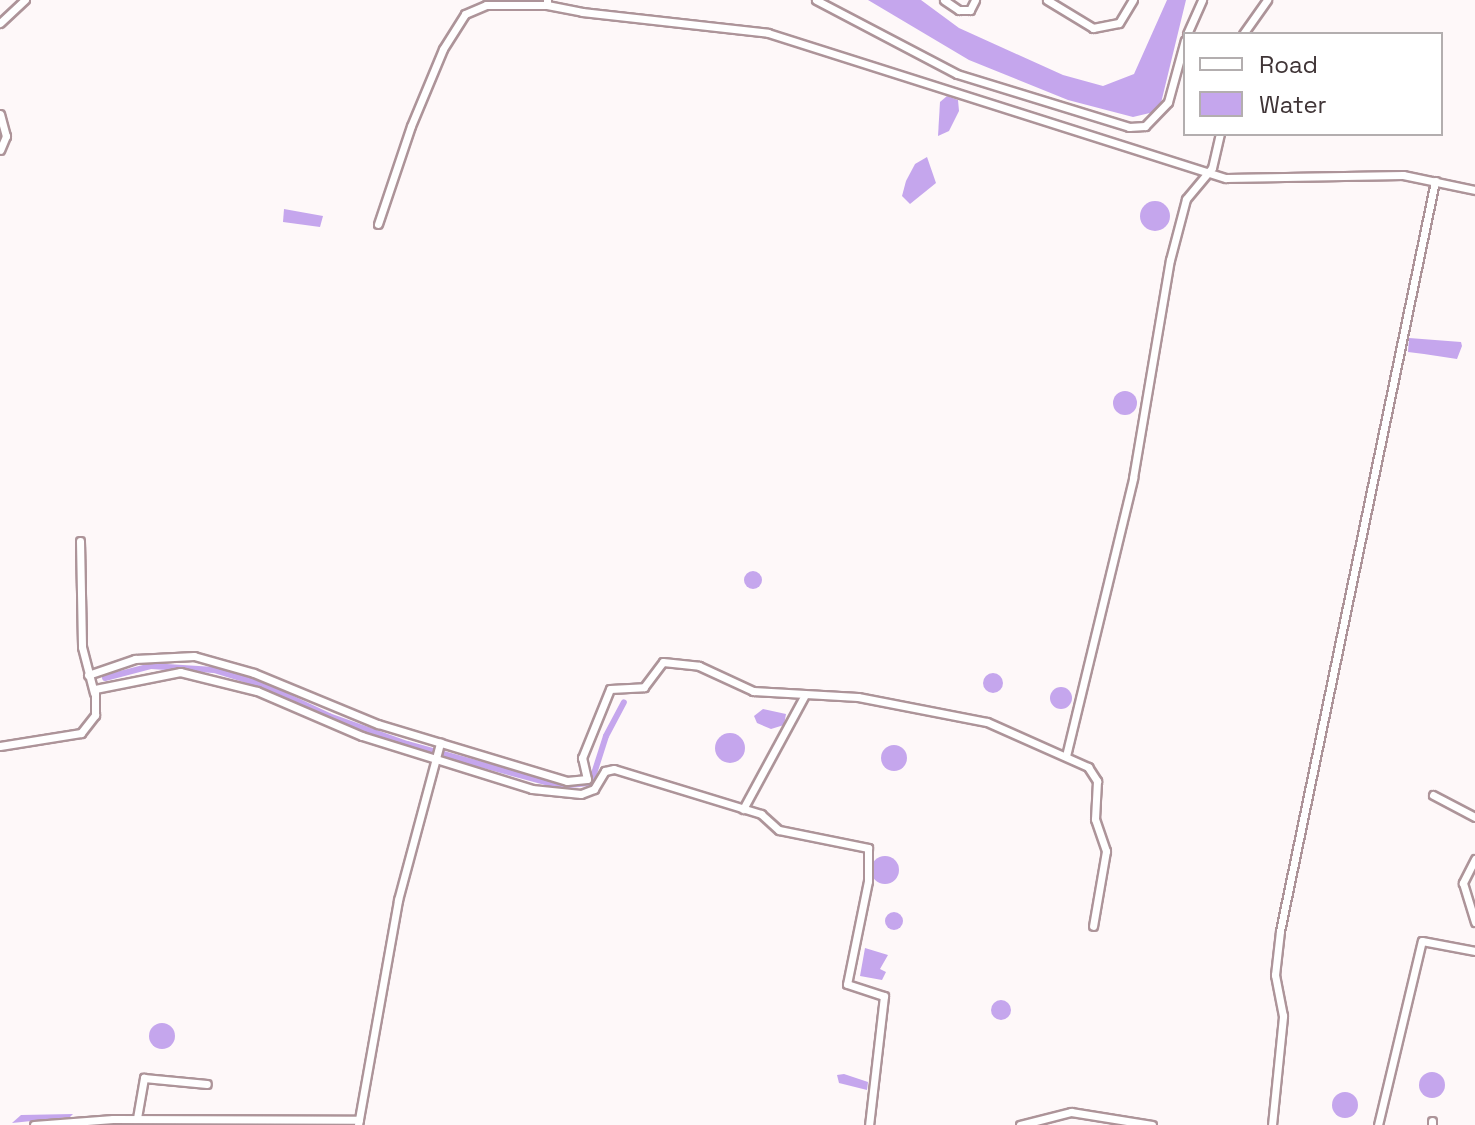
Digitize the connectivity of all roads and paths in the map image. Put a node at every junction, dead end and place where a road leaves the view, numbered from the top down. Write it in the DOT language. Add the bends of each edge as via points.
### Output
graph roads {
  1 [pos="25,0"];
  2 [pos="816,0"];
  3 [pos="944,0"];
  4 [pos="975,0"];
  5 [pos="1047,0"];
  6 [pos="1133,0"];
  7 [pos="1202,0"];
  8 [pos="1267,0"];
  9 [pos="547,3"];
  10 [pos="0,23"];
  11 [pos="1188,32"];
  12 [pos="1244,32"];
  13 [pos="1183,47"];
  14 [pos="0,114"];
  15 [pos="1219,136"];
  16 [pos="0,150"];
  17 [pos="1208,173"];
  18 [pos="1435,181"];
  19 [pos="1475,190"];
  20 [pos="378,224"];
  21 [pos="80,541"];
  22 [pos="88,675"];
  23 [pos="94,693"];
  24 [pos="805,695"];
  25 [pos="440,743"];
  26 [pos="0,746"];
  27 [pos="1066,756"];
  28 [pos="436,760"];
  29 [pos="1433,795"];
  30 [pos="743,809"];
  31 [pos="1475,817"];
  32 [pos="1475,859"];
  33 [pos="1475,922"];
  34 [pos="1093,926"];
  35 [pos="1475,951"];
  36 [pos="207,1084"];
  37 [pos="137,1118"];
  38 [pos="358,1122"];
  39 [pos="34,1125"];
  40 [pos="869,1125"];
  41 [pos="1020,1125"];
  42 [pos="1152,1125"];
  43 [pos="1272,1125"];
  44 [pos="1378,1125"];
  1 -- 10 [label="street"];
  2 -- 13 [label="street" via="957,74 1129,127 1145,126 1168,102"];
  3 -- 4 [label="street" via="959,10 970,10"];
  5 -- 6 [label="street" via="1093,28 1119,23"];
  7 -- 11 [label="street"];
  8 -- 12 [label="street"];
  9 -- 17 [label="street" via="768,33 1061,122"];
  9 -- 20 [label="street" via="486,5 465,14 443,49 411,126"];
  14 -- 16 [label="street" via="6,136"];
  15 -- 17 [label="street"];
  17 -- 18 [label="street" via="1248,178 1338,173"];
  17 -- 27 [label="street" via="1186,199 1170,260 1133,478"];
  18 -- 19 [label="street"];
  18 -- 43 [label="street" via="1280,931 1275,975 1283,1016"];
  21 -- 22 [label="street" via="82,647"];
  22 -- 23 [label="street"];
  22 -- 25 [label="street" via="135,659 194,656 243,668 319,702"];
  23 -- 26 [label="street" via="95,715 81,733"];
  23 -- 28 [label="street" via="159,674 200,675 257,691"];
  24 -- 25 [label="street" via="753,691 699,666 663,662 644,687 610,689 582,758 588,774 582,781"];
  24 -- 27 [label="street" via="858,697 987,722"];
  24 -- 30 [label="street"];
  25 -- 28 [label="street"];
  27 -- 34 [label="street" via="1088,767 1097,781 1095,819 1106,851"];
  28 -- 30 [label="street" via="532,789 581,794 614,769"];
  28 -- 38 [label="street" via="398,900"];
  29 -- 31 [label="street"];
  30 -- 40 [label="street" via="770,818 779,830 868,848 868,881 847,984 884,996"];
  32 -- 33 [label="street" via="1463,883"];
  35 -- 44 [label="street" via="1422,941"];
  36 -- 37 [label="street" via="144,1078"];
  37 -- 38 [label="street"];
  37 -- 39 [label="street"];
  41 -- 42 [label="street" via="1071,1112"];
}
